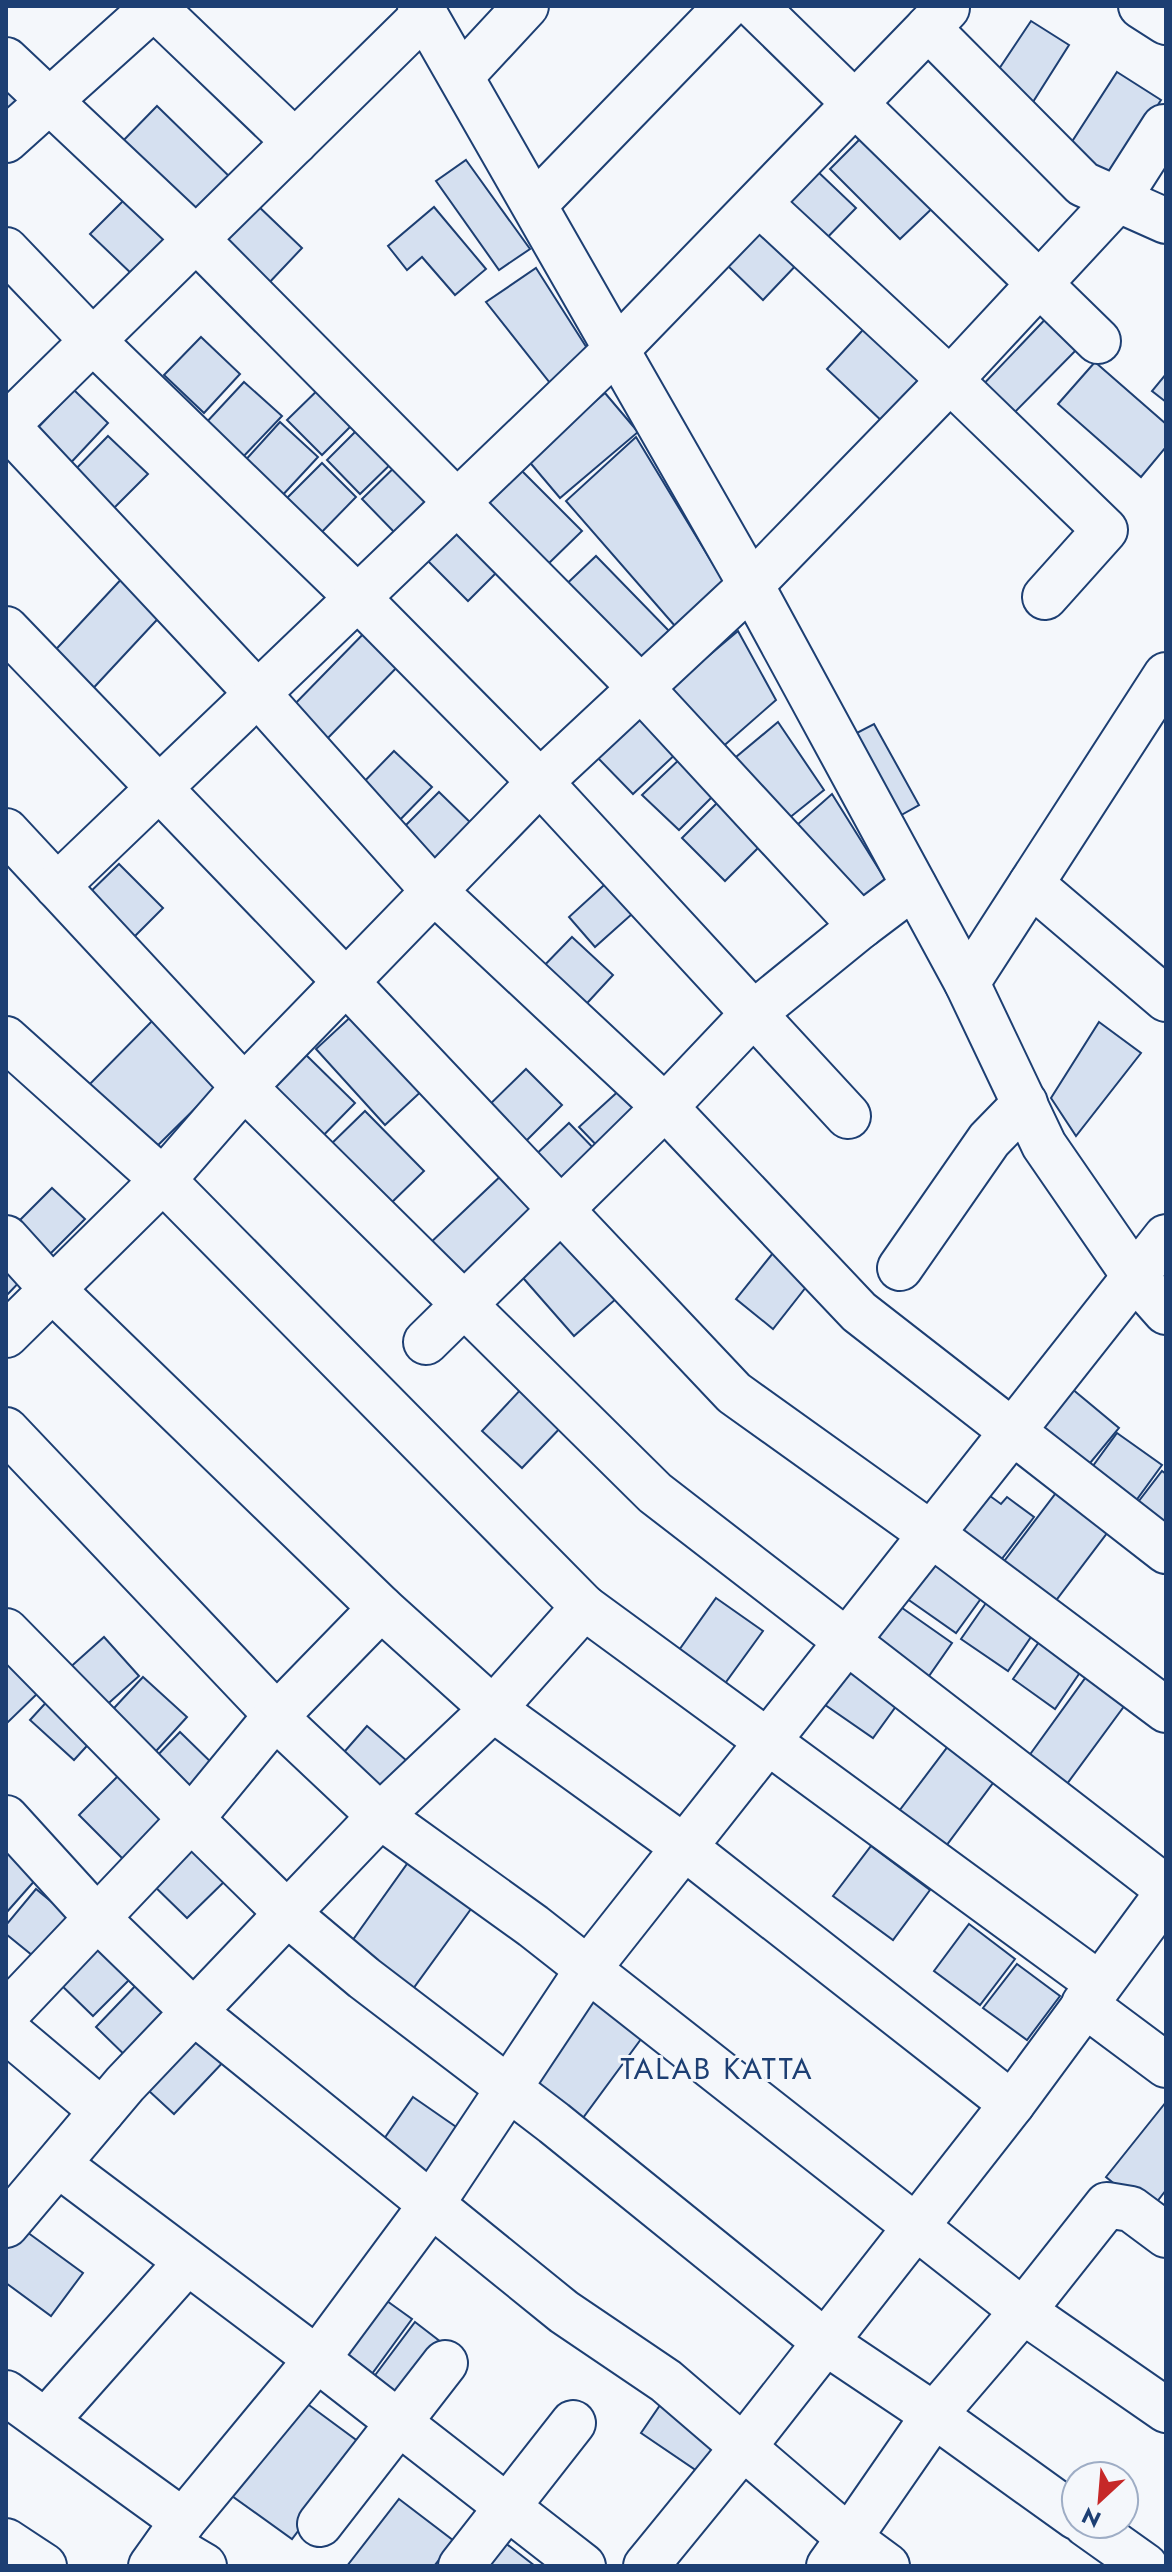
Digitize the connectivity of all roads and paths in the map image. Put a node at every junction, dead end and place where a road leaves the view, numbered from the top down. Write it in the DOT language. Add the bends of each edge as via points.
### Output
graph roads {
  1 [pos="154,6"];
  2 [pos="526,6"];
  3 [pos="727,6"];
  4 [pos="755,6"];
  5 [pos="1141,6"];
  6 [pos="423,10"];
  7 [pos="938,17"];
  8 [pos="1166,22"];
  9 [pos="6,60"];
  10 [pos="461,76"];
  11 [pos="51,100"];
  12 [pos="855,101"];
  13 [pos="1164,127"];
  14 [pos="6,140"];
  15 [pos="295,142"];
  16 [pos="1118,199"];
  17 [pos="535,204"];
  18 [pos="760,204"];
  19 [pos="1166,221"];
  20 [pos="196,239"];
  21 [pos="6,250"];
  22 [pos="1039,283"];
  23 [pos="93,341"];
  24 [pos="1098,341"];
  25 [pos="618,348"];
  26 [pos="950,380"];
  27 [pos="6,426"];
  28 [pos="457,503"];
  29 [pos="751,585"];
  30 [pos="1045,597"];
  31 [pos="358,598"];
  32 [pos="6,629"];
  33 [pos="1166,675"];
  34 [pos="641,688"];
  35 [pos="258,694"];
  36 [pos="540,782"];
  37 [pos="159,788"];
  38 [pos="6,831"];
  39 [pos="1031,884"];
  40 [pos="57,886"];
  41 [pos="914,886"];
  42 [pos="435,892"];
  43 [pos="861,926"];
  44 [pos="346,982"];
  45 [pos="1160,982"];
  46 [pos="967,983"];
  47 [pos="754,1013"];
  48 [pos="6,1039"];
  49 [pos="244,1087"];
  50 [pos="1025,1103"];
  51 [pos="665,1107"];
  52 [pos="848,1116"];
  53 [pos="163,1180"];
  54 [pos="561,1211"];
  55 [pos="1166,1237"];
  56 [pos="6,1238"];
  57 [pos="900,1268"];
  58 [pos="1135,1277"];
  59 [pos="53,1290"];
  60 [pos="466,1306"];
  61 [pos="1166,1312"];
  62 [pos="6,1335"];
  63 [pos="426,1342"];
  64 [pos="6,1430"];
  65 [pos="1011,1433"];
  66 [pos="931,1534"];
  67 [pos="1166,1551"];
  68 [pos="584,1607"];
  69 [pos="381,1608"];
  70 [pos="6,1631"];
  71 [pos="847,1641"];
  72 [pos="493,1709"];
  73 [pos="1166,1710"];
  74 [pos="275,1717"];
  75 [pos="766,1742"];
  76 [pos="380,1816"];
  77 [pos="6,1818"];
  78 [pos="191,1819"];
  79 [pos="684,1847"];
  80 [pos="1166,1888"];
  81 [pos="1166,1895"];
  82 [pos="289,1915"];
  83 [pos="97,1918"];
  84 [pos="588,1969"];
  85 [pos="1092,1994"];
  86 [pos="194,2012"];
  87 [pos="6,2014"];
  88 [pos="6,2030"];
  89 [pos="1166,2065"];
  90 [pos="510,2088"];
  91 [pos="1012,2104"];
  92 [pos="102,2111"];
  93 [pos="59,2165"];
  94 [pos="431,2205"];
  95 [pos="7,2221"];
  96 [pos="915,2228"];
  97 [pos="1166,2235"];
  98 [pos="187,2262"];
  99 [pos="1023,2311"];
  100 [pos="825,2342"];
  101 [pos="317,2359"];
  102 [pos="445,2363"];
  103 [pos="6,2393"];
  104 [pos="1166,2410"];
  105 [pos="934,2415"];
  106 [pos="46,2421"];
  107 [pos="399,2423"];
  108 [pos="573,2423"];
  109 [pos="744,2446"];
  110 [pos="509,2506"];
  111 [pos="1060,2506"];
  112 [pos="320,2524"];
  113 [pos="1108,2540"];
  114 [pos="6,2541"];
  115 [pos="167,2544"];
  116 [pos="839,2552"];
  117 [pos="44,2566"];
  118 [pos="204,2566"];
  119 [pos="461,2566"];
  120 [pos="583,2566"];
  121 [pos="646,2566"];
  122 [pos="887,2566"];
  123 [pos="1145,2566"];
  1 -- 11 [label="street"];
  1 -- 15 [label="street"];
  2 -- 10 [label="street"];
  3 -- 17 [label="street"];
  4 -- 12 [label="street"];
  5 -- 8 [label="street"];
  6 -- 10 [label="street"];
  6 -- 15 [label="street"];
  7 -- 12 [label="street"];
  7 -- 16 [label="street" via="1083,184"];
  9 -- 11 [label="street"];
  10 -- 17 [label="street"];
  11 -- 14 [label="street"];
  11 -- 20 [label="street"];
  12 -- 18 [label="street"];
  12 -- 22 [label="street"];
  13 -- 16 [label="street"];
  15 -- 20 [label="street"];
  16 -- 19 [label="street"];
  16 -- 22 [label="street"];
  17 -- 25 [label="street"];
  18 -- 25 [label="street"];
  18 -- 26 [label="street"];
  20 -- 23 [label="street"];
  20 -- 28 [label="street"];
  21 -- 23 [label="street"];
  22 -- 24 [label="street"];
  22 -- 26 [label="street"];
  23 -- 27 [label="street"];
  23 -- 31 [label="street"];
  25 -- 28 [label="street"];
  25 -- 29 [label="street"];
  26 -- 29 [label="street"];
  26 -- 30 [label="street" via="1105,530"];
  27 -- 35 [label="street"];
  28 -- 31 [label="street"];
  28 -- 34 [label="street"];
  29 -- 34 [label="street"];
  29 -- 41 [label="street"];
  31 -- 35 [label="street"];
  31 -- 36 [label="street"];
  32 -- 37 [label="street"];
  33 -- 39 [label="street"];
  34 -- 36 [label="street"];
  34 -- 43 [label="street"];
  35 -- 37 [label="street"];
  35 -- 42 [label="street"];
  36 -- 42 [label="street"];
  36 -- 47 [label="street"];
  37 -- 40 [label="street"];
  37 -- 44 [label="street"];
  38 -- 40 [label="street"];
  39 -- 45 [label="street"];
  39 -- 46 [label="street"];
  40 -- 49 [label="street"];
  41 -- 43 [label="street"];
  41 -- 46 [label="street"];
  42 -- 44 [label="street"];
  42 -- 51 [label="street"];
  43 -- 47 [label="street"];
  44 -- 49 [label="street"];
  44 -- 54 [label="street"];
  46 -- 50 [label="street"];
  47 -- 51 [label="street"];
  47 -- 52 [label="street"];
  48 -- 53 [label="street"];
  49 -- 53 [label="street"];
  49 -- 60 [label="street"];
  50 -- 57 [label="street" via="989,1140"];
  50 -- 58 [label="street" via="1044,1145"];
  51 -- 54 [label="street"];
  51 -- 65 [label="street" via="859,1312"];
  53 -- 59 [label="street"];
  53 -- 68 [label="street"];
  54 -- 60 [label="street"];
  54 -- 66 [label="street" via="734,1393"];
  55 -- 58 [label="street"];
  56 -- 59 [label="street"];
  58 -- 61 [label="street"];
  58 -- 65 [label="street"];
  59 -- 62 [label="street"];
  59 -- 69 [label="street"];
  60 -- 63 [label="street"];
  60 -- 71 [label="street" via="655,1493"];
  64 -- 74 [label="street"];
  65 -- 66 [label="street"];
  65 -- 67 [label="street"];
  66 -- 71 [label="street"];
  66 -- 73 [label="street"];
  68 -- 72 [label="street"];
  68 -- 75 [label="street"];
  69 -- 72 [label="street"];
  69 -- 74 [label="street"];
  70 -- 78 [label="street"];
  71 -- 75 [label="street"];
  71 -- 80 [label="street"];
  72 -- 76 [label="street"];
  72 -- 79 [label="street"];
  74 -- 76 [label="street"];
  74 -- 78 [label="street"];
  75 -- 79 [label="street"];
  75 -- 85 [label="street"];
  76 -- 82 [label="street"];
  76 -- 84 [label="street"];
  77 -- 83 [label="street"];
  78 -- 82 [label="street"];
  78 -- 83 [label="street"];
  79 -- 84 [label="street"];
  79 -- 91 [label="street"];
  81 -- 85 [label="street"];
  82 -- 86 [label="street"];
  82 -- 90 [label="street"];
  83 -- 86 [label="street"];
  83 -- 87 [label="street"];
  84 -- 90 [label="street"];
  84 -- 96 [label="street"];
  85 -- 89 [label="street"];
  85 -- 91 [label="street"];
  86 -- 92 [label="street"];
  86 -- 94 [label="street"];
  88 -- 92 [label="street"];
  90 -- 94 [label="street"];
  90 -- 100 [label="street"];
  91 -- 96 [label="street"];
  92 -- 93 [label="street"];
  93 -- 95 [label="street"];
  93 -- 98 [label="street"];
  94 -- 101 [label="street"];
  94 -- 109 [label="street"];
  96 -- 99 [label="street"];
  96 -- 100 [label="street"];
  97 -- 99 [label="street" via="1131,2209 1107,2205"];
  98 -- 101 [label="street"];
  98 -- 106 [label="street"];
  99 -- 104 [label="street"];
  99 -- 105 [label="street"];
  100 -- 105 [label="street"];
  100 -- 109 [label="street"];
  101 -- 107 [label="street"];
  101 -- 115 [label="street"];
  102 -- 107 [label="street"];
  103 -- 106 [label="street"];
  105 -- 111 [label="street"];
  105 -- 116 [label="street"];
  106 -- 115 [label="street"];
  107 -- 110 [label="street"];
  107 -- 112 [label="street"];
  108 -- 110 [label="street"];
  109 -- 116 [label="street"];
  109 -- 121 [label="street"];
  110 -- 119 [label="street"];
  110 -- 120 [label="street"];
  113 -- 123 [label="street"];
  114 -- 117 [label="street"];
  115 -- 118 [label="street"];
  116 -- 122 [label="street"];
}
